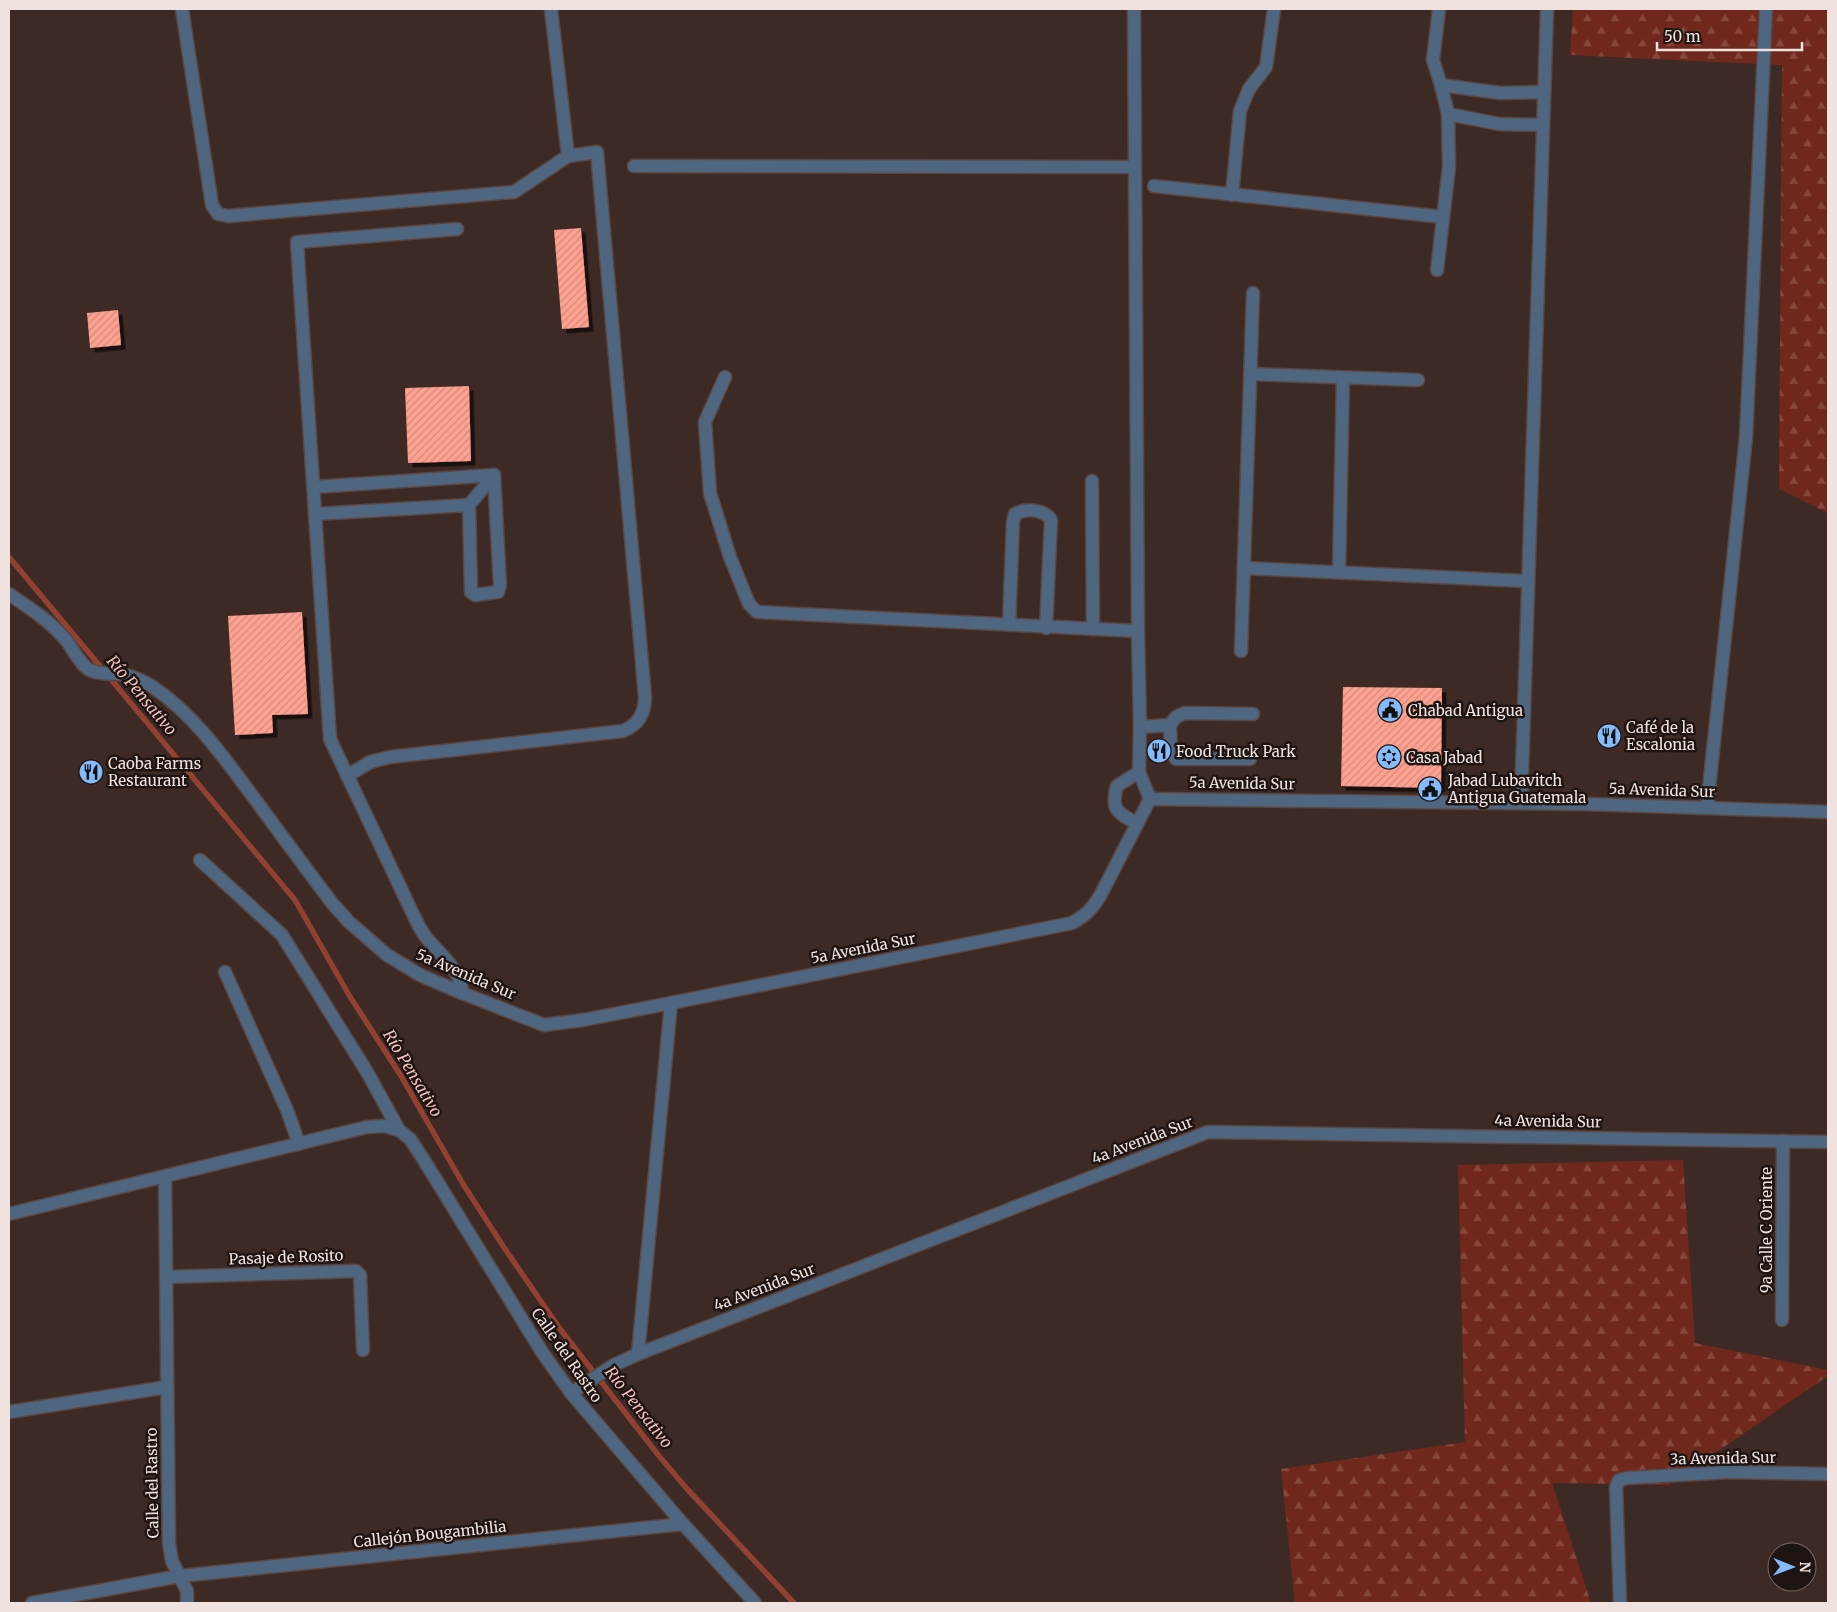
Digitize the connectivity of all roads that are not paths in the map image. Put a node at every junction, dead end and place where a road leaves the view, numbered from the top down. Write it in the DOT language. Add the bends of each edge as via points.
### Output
graph roads {
  1 [pos="182,9"];
  2 [pos="552,9"];
  3 [pos="1134,9"];
  4 [pos="1274,9"];
  5 [pos="1439,9"];
  6 [pos="1547,9"];
  7 [pos="1766,9"];
  8 [pos="1441,85"];
  9 [pos="1544,92"];
  10 [pos="1448,114"];
  11 [pos="1542,125"];
  12 [pos="568,156"];
  13 [pos="634,166"];
  14 [pos="1134,167"];
  15 [pos="1154,186"];
  16 [pos="1232,195"];
  17 [pos="1443,218"];
  18 [pos="457,229"];
  19 [pos="1436,270"];
  20 [pos="1253,293"];
  21 [pos="1250,374"];
  22 [pos="725,377"];
  23 [pos="1343,378"];
  24 [pos="1418,380"];
  25 [pos="494,475"];
  26 [pos="1092,481"];
  27 [pos="314,487"];
  28 [pos="469,506"];
  29 [pos="315,514"];
  30 [pos="1244,568"];
  31 [pos="1338,572"];
  32 [pos="1528,580"];
  33 [pos="9,594"];
  34 [pos="1009,625"];
  35 [pos="1046,628"];
  36 [pos="1093,630"];
  37 [pos="1138,631"];
  38 [pos="1241,651"];
  39 [pos="1253,714"];
  40 [pos="1170,725"];
  41 [pos="1140,726"];
  42 [pos="1250,759"];
  43 [pos="1139,772"];
  44 [pos="347,776"];
  45 [pos="1150,799"];
  46 [pos="1521,803"];
  47 [pos="1706,808"];
  48 [pos="1828,812"];
  49 [pos="1138,824"];
  50 [pos="200,860"];
  51 [pos="225,972"];
  52 [pos="462,993"];
  53 [pos="671,1003"];
  54 [pos="399,1130"];
  55 [pos="1783,1141"];
  56 [pos="1828,1142"];
  57 [pos="299,1144"];
  58 [pos="165,1177"];
  59 [pos="9,1214"];
  60 [pos="166,1277"];
  61 [pos="1782,1320"];
  62 [pos="640,1328"];
  63 [pos="654,1347"];
  64 [pos="364,1350"];
  65 [pos="638,1354"];
  66 [pos="168,1387"];
  67 [pos="571,1394"];
  68 [pos="9,1412"];
  69 [pos="1828,1474"];
  70 [pos="682,1524"];
  71 [pos="180,1576"];
  72 [pos="32,1603"];
  73 [pos="187,1603"];
  74 [pos="755,1603"];
  75 [pos="1620,1603"];
  1 -- 12 [label="street" via="212,205 218,214 228,216 514,192"];
  2 -- 12 [label="street"];
  3 -- 14 [label="street"];
  4 -- 16 [label="street" via="1266,67 1249,89 1240,110"];
  5 -- 8 [label="street" via="1433,60"];
  6 -- 9 [label="street"];
  7 -- 47 [label="street" via="1746,436"];
  8 -- 9 [label="street" via="1500,93"];
  8 -- 10 [label="street"];
  9 -- 11 [label="street"];
  10 -- 11 [label="street" via="1499,124"];
  10 -- 17 [label="street" via="1449,167"];
  11 -- 32 [label="street"];
  12 -- 44 [label="street" via="597,152 644,712 636,724 623,731 390,757 370,762"];
  13 -- 14 [label="street"];
  14 -- 37 [label="street"];
  15 -- 16 [label="street"];
  16 -- 17 [label="street"];
  17 -- 19 [label="street"];
  18 -- 27 [label="street" via="298,242"];
  20 -- 21 [label="street"];
  21 -- 23 [label="street"];
  21 -- 30 [label="street"];
  22 -- 34 [label="street" via="705,422 710,492 730,557 749,604 757,612"];
  23 -- 24 [label="street"];
  23 -- 31 [label="street"];
  25 -- 27 [label="street"];
  25 -- 28 [label="street"];
  25 -- 28 [label="street" via="500,585 494,594 475,595 471,592"];
  26 -- 36 [label="street"];
  27 -- 29 [label="street"];
  28 -- 29 [label="street"];
  29 -- 44 [label="street" via="330,739"];
  30 -- 31 [label="street"];
  30 -- 38 [label="street"];
  31 -- 32 [label="street"];
  32 -- 46 [label="street"];
  33 -- 52 [label="street, 5a Avenida Sur" via="58,631 90,670 139,679 176,705 200,729 332,903 350,922 387,955 420,975"];
  34 -- 35 [label="street"];
  34 -- 35 [label="street" via="1015,514 1042,511 1051,520"];
  35 -- 36 [label="street"];
  36 -- 37 [label="street"];
  37 -- 41 [label="street"];
  39 -- 40 [label="street" via="1185,713"];
  40 -- 41 [label="street"];
  40 -- 42 [label="street" via="1172,752 1176,759"];
  41 -- 43 [label="street"];
  43 -- 45 [label="street"];
  43 -- 49 [label="street" via="1117,786 1113,800 1118,812"];
  44 -- 52 [label="street" via="424,936 456,971 462,983"];
  45 -- 46 [label="street, 5a Avenida Sur"];
  45 -- 49 [label="street, 5a Avenida Sur"];
  46 -- 47 [label="street, 5a Avenida Sur"];
  47 -- 48 [label="street, 5a Avenida Sur"];
  49 -- 53 [label="street, 5a Avenida Sur" via="1091,909 1072,922"];
  50 -- 54 [label="street, Calle del Rastro" via="282,935"];
  51 -- 57 [label="street"];
  52 -- 53 [label="street, 5a Avenida Sur" via="544,1025"];
  53 -- 62 [label="street"];
  54 -- 57 [label="street" via="384,1126 367,1127"];
  54 -- 67 [label="street, Calle del Rastro" via="418,1151"];
  55 -- 56 [label="street, 4a Avenida Sur"];
  55 -- 61 [label="street, 9a Calle C Oriente"];
  55 -- 63 [label="street, 4a Avenida Sur" via="1208,1132"];
  57 -- 58 [label="street"];
  58 -- 59 [label="street"];
  58 -- 60 [label="street, Calle del Rastro"];
  60 -- 64 [label="street, Pasaje de Rosito" via="356,1271 360,1275"];
  60 -- 66 [label="street, Calle del Rastro"];
  62 -- 63 [label="street" via="644,1344"];
  62 -- 65 [label="street"];
  63 -- 65 [label="street, 4a Avenida Sur"];
  65 -- 67 [label="street, 4a Avenida Sur" via="614,1365"];
  66 -- 68 [label="street"];
  66 -- 71 [label="street, Calle del Rastro" via="169,1543 172,1562"];
  67 -- 70 [label="street, Calle del Rastro"];
  69 -- 75 [label="street, 3a Avenida Sur" via="1729,1472 1619,1480 1616,1487"];
  70 -- 71 [label="street, Callejón Bougambilia"];
  70 -- 74 [label="street, Calle del Rastro"];
  71 -- 72 [label="street, Callejón Bougambilia"];
  71 -- 73 [label="street, Calle del Rastro" via="187,1591"];
}
